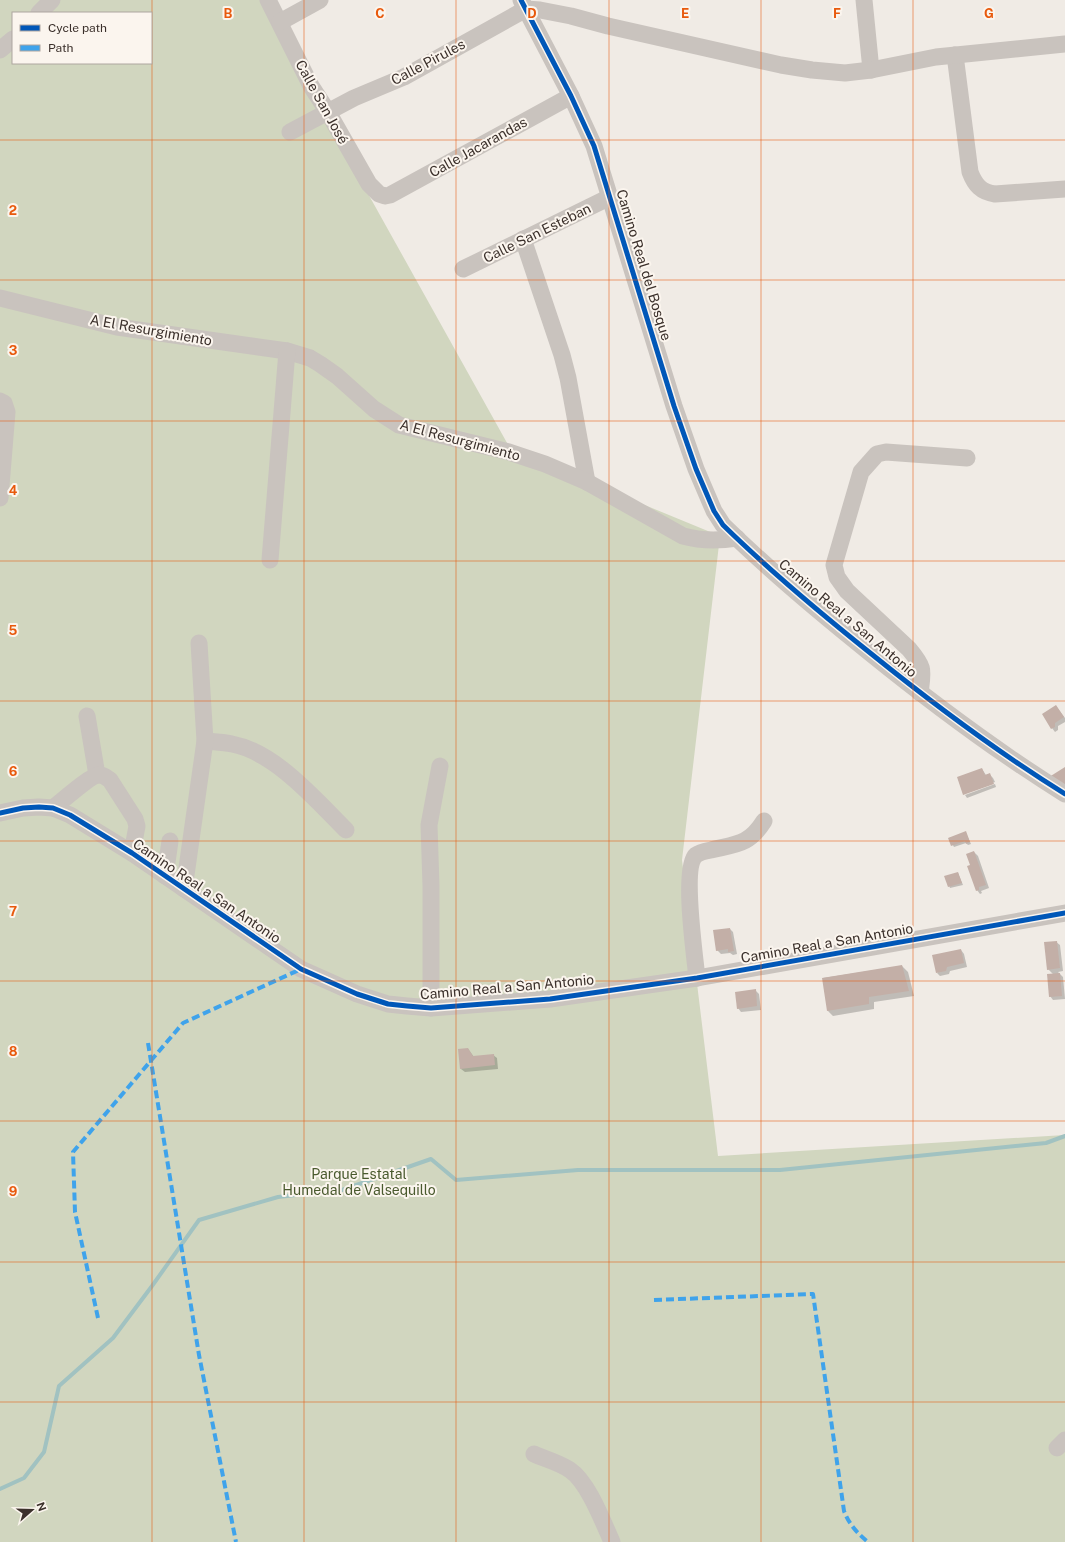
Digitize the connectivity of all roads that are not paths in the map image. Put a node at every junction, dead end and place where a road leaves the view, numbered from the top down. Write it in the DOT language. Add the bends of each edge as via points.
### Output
graph roads {
  1 [pos="52,0"];
  2 [pos="268,0"];
  3 [pos="320,0"];
  4 [pos="864,0"];
  5 [pos="524,5"];
  6 [pos="40,12"];
  7 [pos="280,22"];
  8 [pos="12,40"];
  9 [pos="1065,44"];
  10 [pos="0,50"];
  11 [pos="955,55"];
  12 [pos="871,70"];
  13 [pos="571,96"];
  14 [pos="328,112"];
  15 [pos="290,132"];
  16 [pos="1065,189"];
  17 [pos="385,196"];
  18 [pos="610,197"];
  19 [pos="523,239"];
  20 [pos="463,269"];
  21 [pos="0,298"];
  22 [pos="287,351"];
  23 [pos="0,401"];
  24 [pos="967,458"];
  25 [pos="587,482"];
  26 [pos="0,498"];
  27 [pos="737,538"];
  28 [pos="270,560"];
  29 [pos="199,643"];
  30 [pos="920,693"];
  31 [pos="87,716"];
  32 [pos="205,741"];
  33 [pos="440,766"];
  34 [pos="98,775"];
  35 [pos="1065,794"];
  36 [pos="53,808"];
  37 [pos="0,813"];
  38 [pos="764,821"];
  39 [pos="346,830"];
  40 [pos="170,842"];
  41 [pos="132,853"];
  42 [pos="165,876"];
  43 [pos="184,889"];
  44 [pos="1065,913"];
  45 [pos="697,978"];
  46 [pos="431,1008"];
  47 [pos="534,1454"];
  48 [pos="612,1542"];
  1 -- 6 [label="street"];
  2 -- 7 [label="street, Calle San José"];
  3 -- 7 [label="street"];
  4 -- 12 [label="street"];
  5 -- 12 [label="street" via="781,65 845,73"];
  5 -- 13 [label="street, Camino Real del Bosque"];
  5 -- 14 [label="street, Calle Pirules" via="404,76"];
  7 -- 14 [label="street, Calle San José" via="311,86"];
  8 -- 10 [label="street"];
  9 -- 11 [label="street"];
  11 -- 12 [label="street"];
  11 -- 16 [label="street" via="970,172 975,184 980,189 995,194"];
  13 -- 17 [label="street, Calle Jacarandas" via="390,196"];
  13 -- 18 [label="street, Camino Real del Bosque" via="594,146"];
  14 -- 15 [label="street, Calle Pirules"];
  14 -- 17 [label="street, Calle San José" via="369,184 374,191"];
  18 -- 19 [label="street, Calle San Esteban"];
  18 -- 27 [label="street, Camino Real del Bosque" via="696,469 714,511 723,525"];
  19 -- 20 [label="street, Calle San Esteban"];
  19 -- 25 [label="street" via="562,355"];
  21 -- 22 [label="street, A El Resurgimiento" via="117,327"];
  22 -- 25 [label="street, A El Resurgimiento" via="320,364 374,409 399,426 509,452"];
  22 -- 28 [label="street"];
  23 -- 26 [label="street" via="4,403 7,412"];
  24 -- 30 [label="street" via="886,452 877,454 861,472 834,565 837,577 847,591 918,659 923,671"];
  25 -- 27 [label="street, A El Resurgimiento" via="683,536 718,541"];
  27 -- 30 [label="street, Camino Real a San Antonio" via="827,619"];
  29 -- 32 [label="street"];
  30 -- 35 [label="street, Camino Real a San Antonio" via="1029,772"];
  31 -- 34 [label="street"];
  32 -- 39 [label="street" via="233,744 268,758 282,767"];
  32 -- 43 [label="street"];
  33 -- 46 [label="street" via="429,825"];
  34 -- 36 [label="street"];
  34 -- 41 [label="street" via="110,780 135,819 137,826"];
  36 -- 37 [label="street, Camino Real a San Antonio" via="23,808"];
  36 -- 41 [label="street, Camino Real a San Antonio" via="70,815"];
  38 -- 45 [label="street" via="757,832 746,841 698,853 692,860 689,880"];
  40 -- 42 [label="street"];
  41 -- 42 [label="street, Camino Real a San Antonio"];
  42 -- 43 [label="street, Camino Real a San Antonio"];
  43 -- 46 [label="street, Camino Real a San Antonio" via="308,972 357,994 388,1004"];
  44 -- 45 [label="street, Camino Real a San Antonio"];
  45 -- 46 [label="street, Camino Real a San Antonio" via="550,999"];
  47 -- 48 [label="street" via="578,1476"];
}
